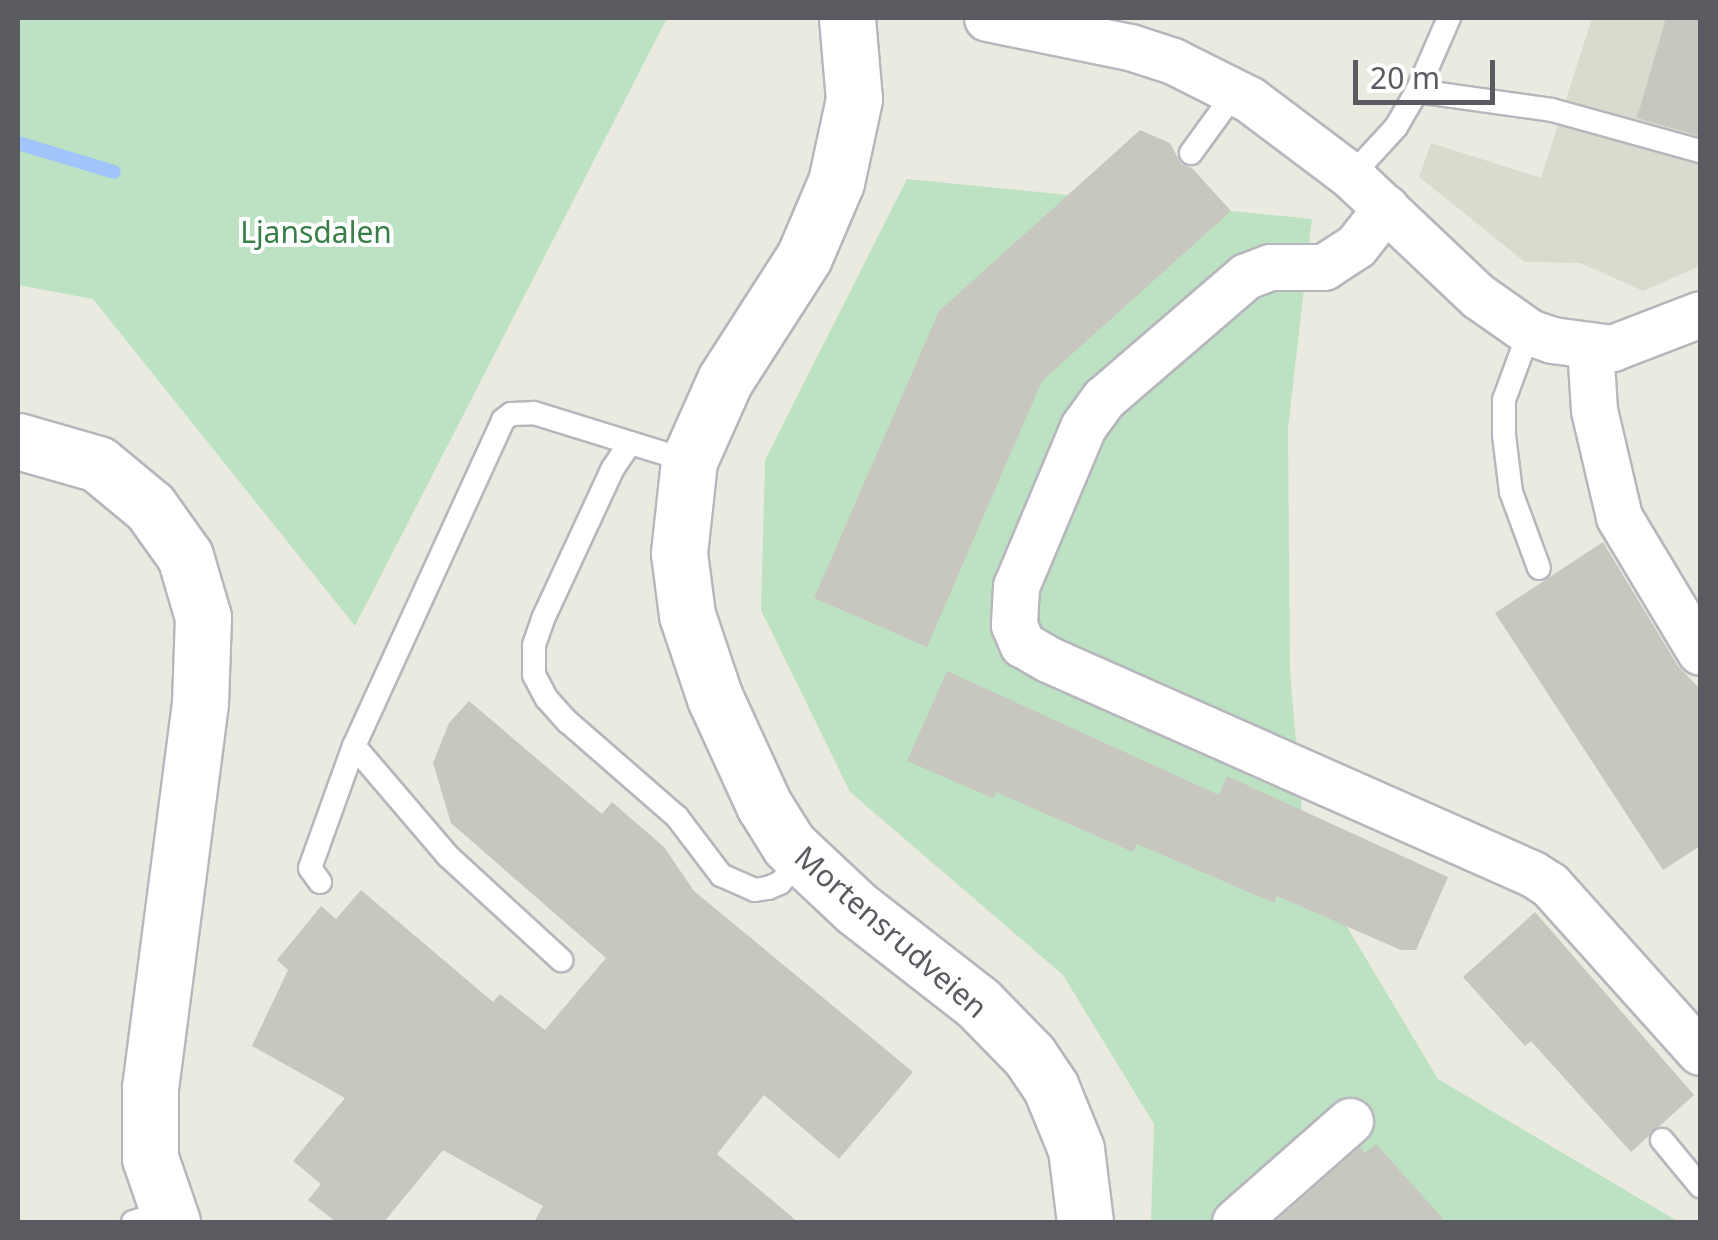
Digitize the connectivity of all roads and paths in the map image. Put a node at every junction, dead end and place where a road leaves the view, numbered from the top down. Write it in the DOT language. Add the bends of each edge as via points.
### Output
graph roads {
  1 [pos="847,18"];
  2 [pos="987,18"];
  3 [pos="1449,18"];
  4 [pos="1236,91"];
  5 [pos="1418,91"];
  6 [pos="1700,151"];
  7 [pos="1191,153"];
  8 [pos="1352,176"];
  9 [pos="1386,208"];
  10 [pos="1700,314"];
  11 [pos="1529,332"];
  12 [pos="1590,346"];
  13 [pos="18,440"];
  14 [pos="630,443"];
  15 [pos="689,462"];
  16 [pos="1539,568"];
  17 [pos="1700,652"];
  18 [pos="354,746"];
  19 [pos="801,858"];
  20 [pos="320,882"];
  21 [pos="562,960"];
  22 [pos="1700,1052"];
  23 [pos="1350,1121"];
  24 [pos="1662,1140"];
  25 [pos="1700,1186"];
  26 [pos="157,1219"];
  27 [pos="1085,1222"];
  28 [pos="1235,1222"];
  1 -- 15 [label="street, Mortensrudveien" via="854,99 831,196 804,257 726,380"];
  2 -- 4 [label="street" via="1130,47"];
  3 -- 5 [label="lane"];
  4 -- 7 [label="lane"];
  4 -- 8 [label="street"];
  5 -- 6 [label="lane" via="1552,110"];
  5 -- 8 [label="lane"];
  8 -- 9 [label="street"];
  9 -- 11 [label="street" via="1478,296"];
  9 -- 22 [label="street" via="1356,246 1324,266 1270,267 1246,276 1104,398 1083,427 1016,586 1014,625 1022,644 1050,660 1534,874"];
  10 -- 12 [label="street" via="1639,341"];
  11 -- 12 [label="street"];
  11 -- 16 [label="lane" via="1504,400 1504,435 1511,492"];
  12 -- 17 [label="street" via="1594,410 1619,517"];
  13 -- 26 [label="street" via="98,464 150,506 184,556 204,617 200,703 150,1087"];
  14 -- 15 [label="lane"];
  14 -- 18 [label="lane" via="534,413 503,420"];
  14 -- 19 [label="lane" via="543,618 534,675 568,722 677,817 721,875 756,890 768,888"];
  15 -- 19 [label="street, Mortensrudveien" via="679,553 687,615 757,791"];
  18 -- 20 [label="lane" via="310,868"];
  18 -- 21 [label="lane" via="448,856"];
  19 -- 27 [label="street, Mortensrudveien" via="978,1003 1029,1055 1066,1119 1084,1184"];
  23 -- 28 [label="street"];
  24 -- 25 [label="lane"];
}
